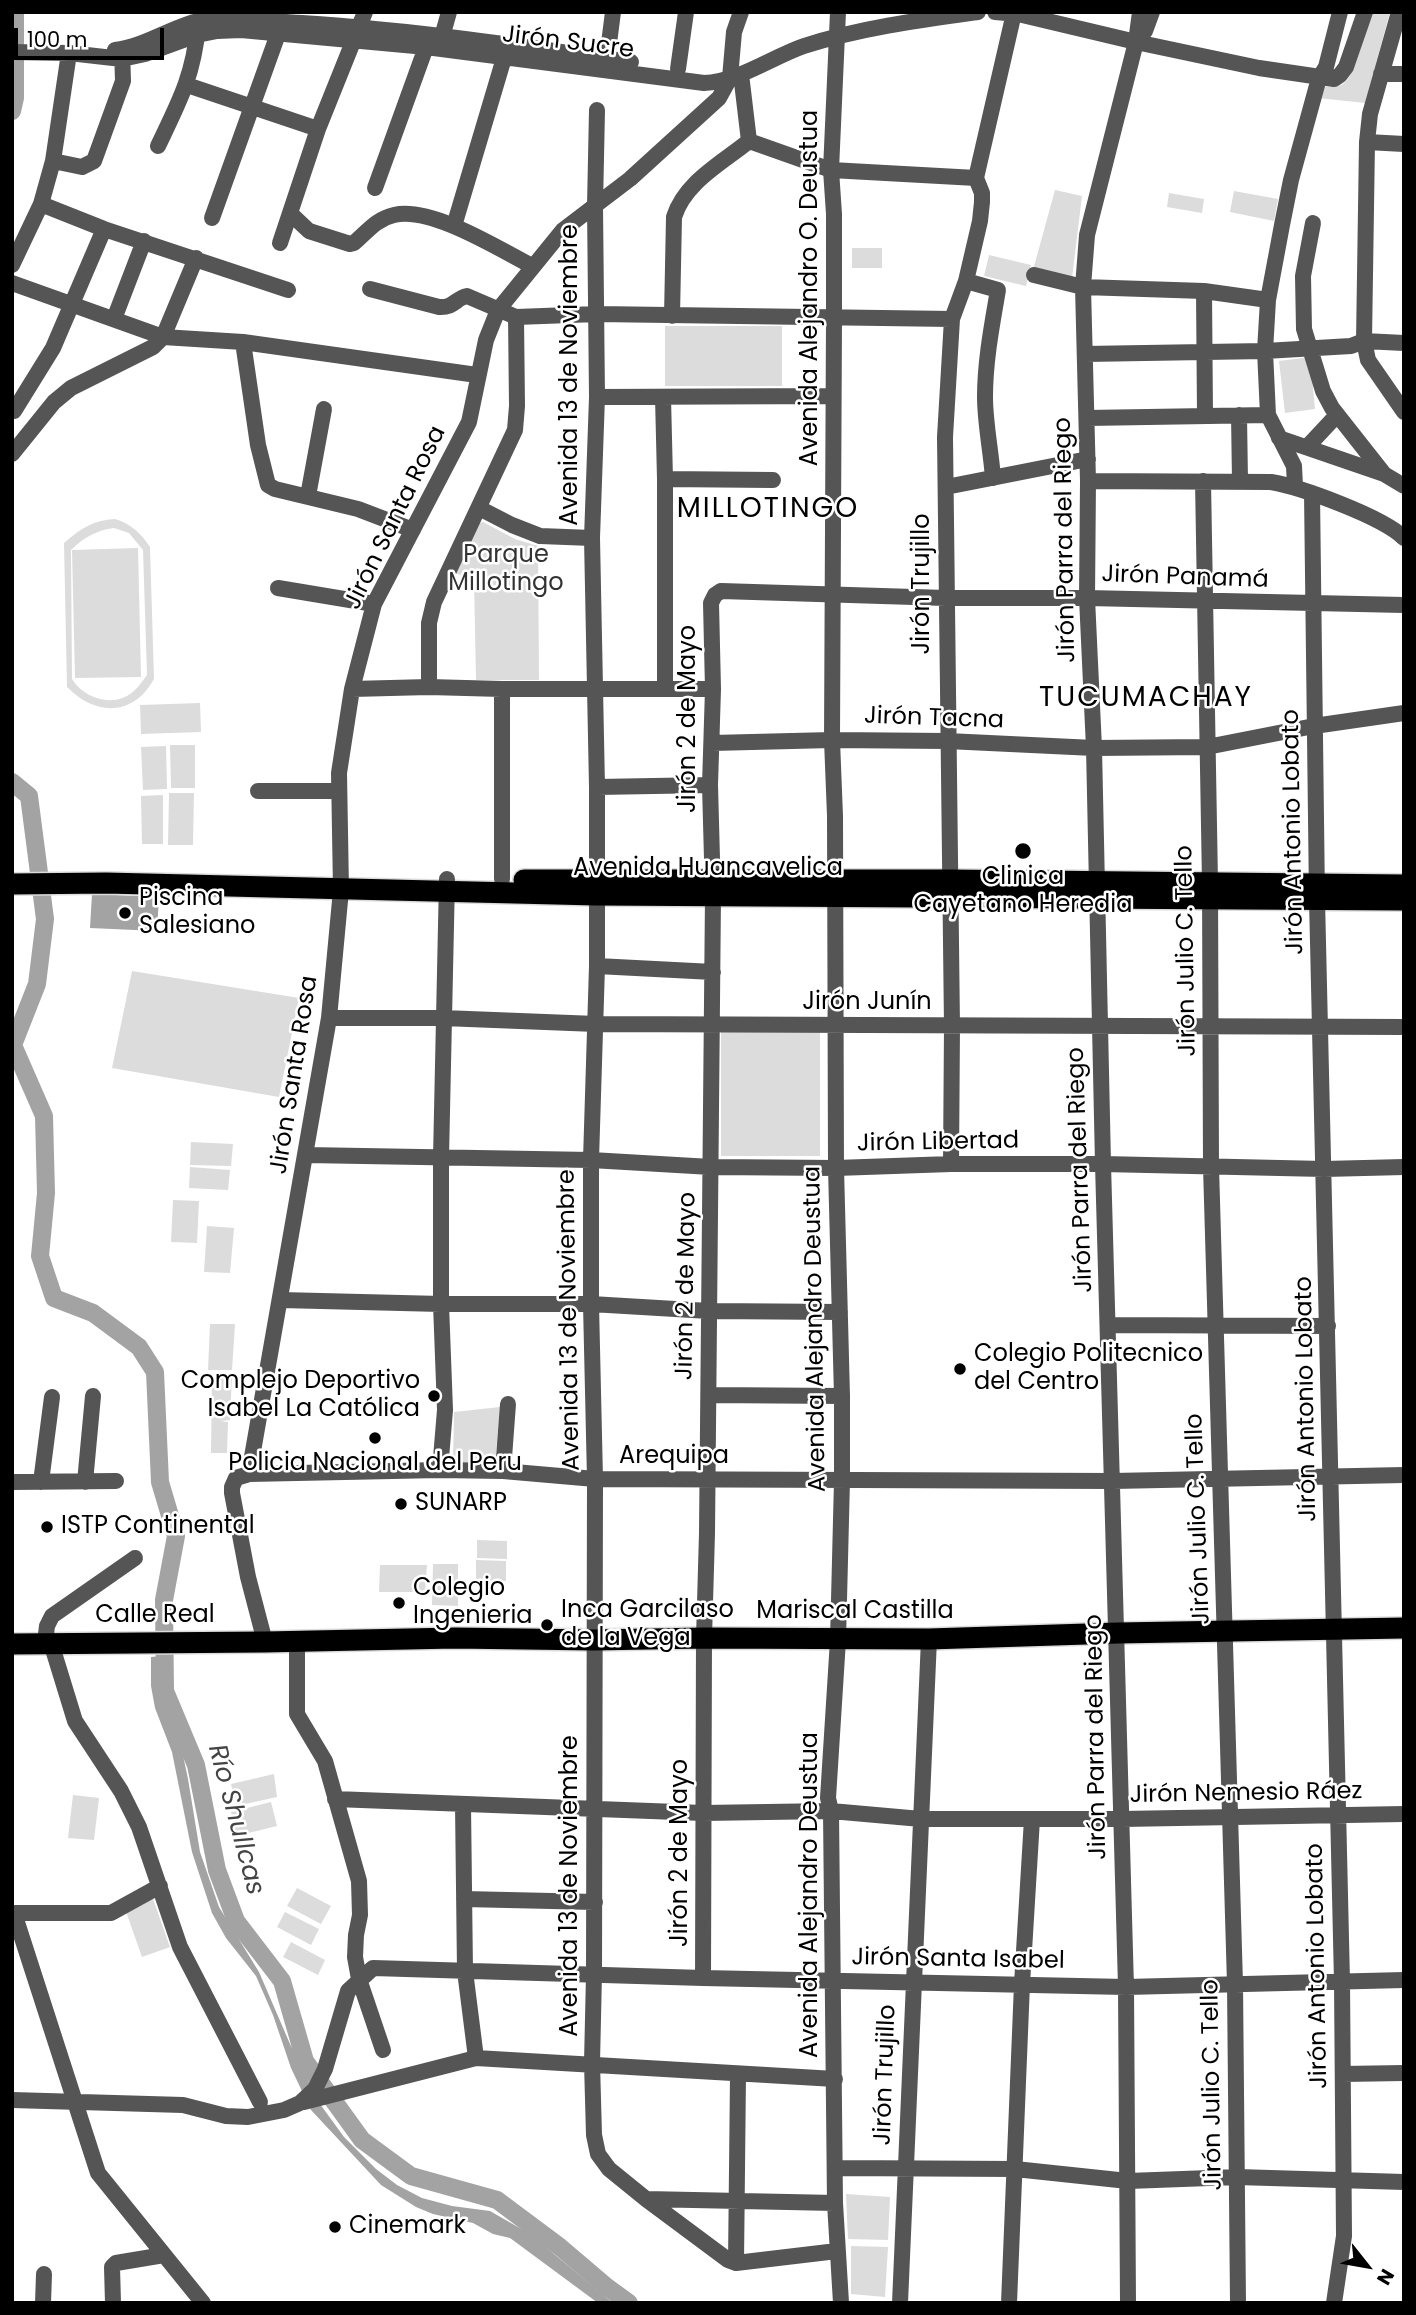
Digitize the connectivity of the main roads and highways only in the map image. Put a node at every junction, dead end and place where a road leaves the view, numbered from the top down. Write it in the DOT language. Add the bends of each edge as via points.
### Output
graph roads {
  1 [pos="12,872"];
  2 [pos="107,877"];
  3 [pos="12,884"];
  4 [pos="447,885"];
  5 [pos="1404,885"];
  6 [pos="596,888"];
  7 [pos="1317,892"];
  8 [pos="1404,900"];
  9 [pos="1404,1628"];
  10 [pos="265,1642"];
  11 [pos="12,1644"];
  1 -- 2 [label="highway, Avenida Huancavelica"];
  2 -- 3 [label="highway, Avenida Huancavelica"];
  2 -- 4 [label="highway, Avenida Huancavelica"];
  4 -- 6 [label="highway, Avenida Huancavelica"];
  4 -- 6 [label="highway, Avenida Huancavelica" via="502,879"];
  5 -- 7 [label="highway, Avenida Huancavelica"];
  6 -- 7 [label="highway, Avenida Huancavelica"];
  7 -- 8 [label="highway, Avenida Huancavelica"];
  9 -- 10 [label="highway, Mariscal Castilla" via="929,1639"];
  10 -- 11 [label="highway, Calle Real"];
}
